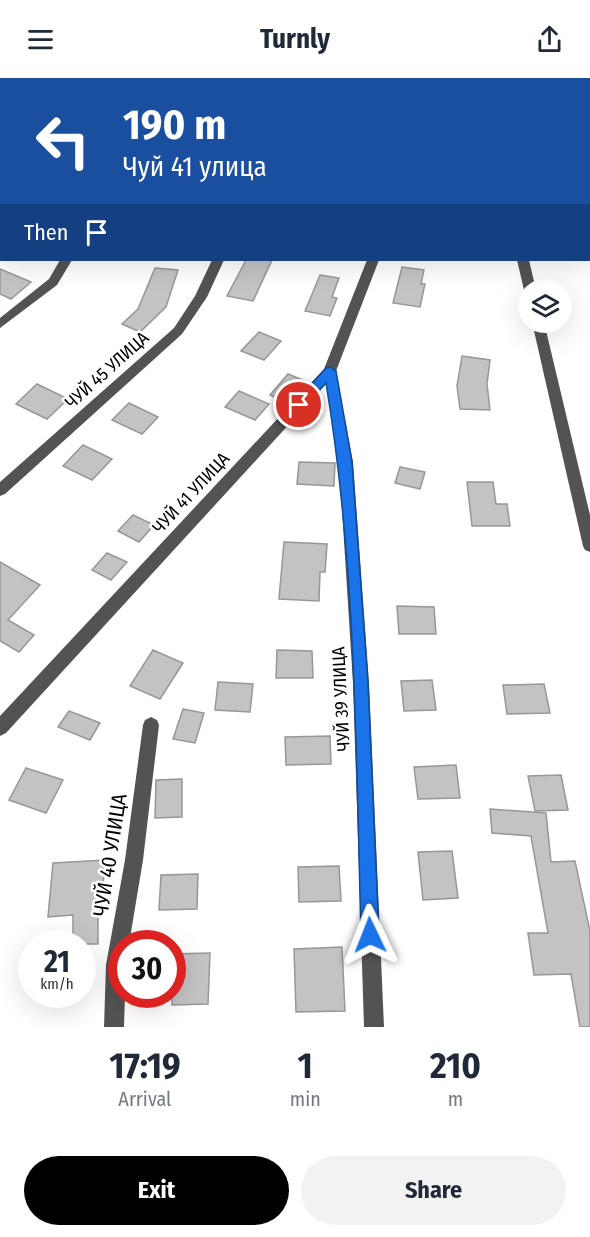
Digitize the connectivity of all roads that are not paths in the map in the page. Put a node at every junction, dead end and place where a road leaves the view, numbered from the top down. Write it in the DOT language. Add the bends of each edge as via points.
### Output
graph roads {
  1 [pos="65,261"];
  2 [pos="218,261"];
  3 [pos="373,261"];
  4 [pos="523,261"];
  5 [pos="527,279"];
  6 [pos="0,324"];
  7 [pos="541,333"];
  8 [pos="330,371"];
  9 [pos="0,490"];
  10 [pos="590,546"];
  11 [pos="151,725"];
  12 [pos="0,728"];
  13 [pos="114,1027"];
  14 [pos="374,1027"];
  1 -- 6 [label="street" via="53,282"];
  2 -- 9 [label="street, ЧУЙ 45 УЛИЦА" via="201,297 178,331"];
  3 -- 8 [label="street, ЧУЙ 41 УЛИЦА"];
  4 -- 5 [label="street"];
  7 -- 10 [label="street"];
  8 -- 12 [label="street, ЧУЙ 41 УЛИЦА"];
  8 -- 14 [label="street, ЧУЙ 39 УЛИЦА" via="346,462 359,659"];
  11 -- 13 [label="street, ЧУЙ 40 УЛИЦА" via="116,965"];
}
